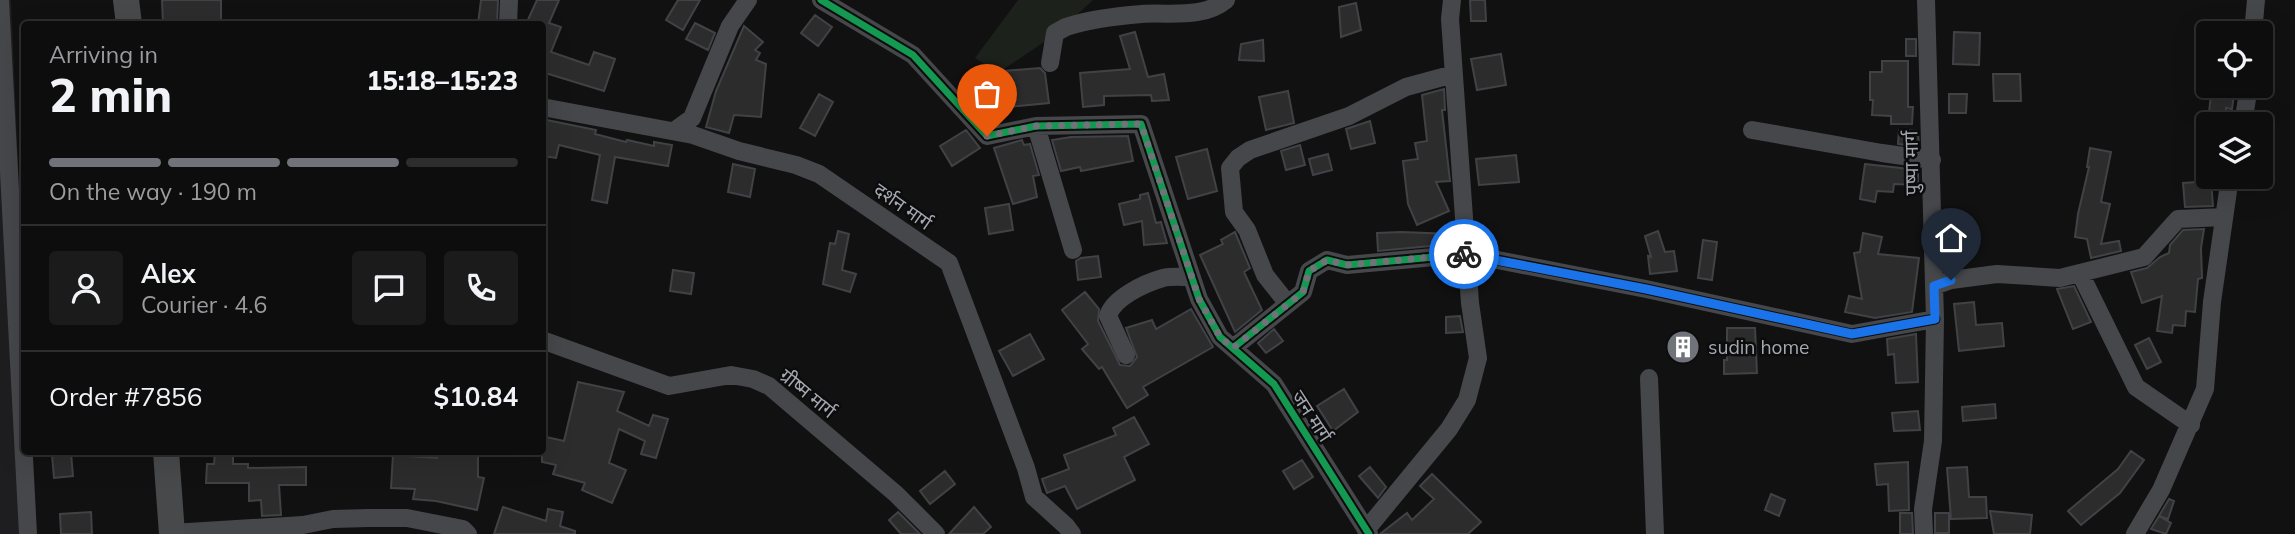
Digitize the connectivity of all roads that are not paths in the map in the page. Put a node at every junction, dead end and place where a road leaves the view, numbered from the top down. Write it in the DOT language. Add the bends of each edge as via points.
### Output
graph roads {
  1 [pos="1,0"];
  2 [pos="126,0"];
  3 [pos="509,0"];
  4 [pos="748,0"];
  5 [pos="1226,0"];
  6 [pos="1452,0"];
  7 [pos="1927,0"];
  8 [pos="2256,0"];
  9 [pos="827,2"];
  10 [pos="129,21"];
  11 [pos="508,21"];
  12 [pos="2254,21"];
  13 [pos="1,23"];
  14 [pos="1051,63"];
  15 [pos="1454,74"];
  16 [pos="546,108"];
  17 [pos="1036,126"];
  18 [pos="1752,130"];
  19 [pos="674,131"];
  20 [pos="1932,160"];
  21 [pos="2228,189"];
  22 [pos="2224,217"];
  23 [pos="1073,250"];
  24 [pos="1467,254"];
  25 [pos="2080,273"];
  26 [pos="1191,277"];
  27 [pos="8,282"];
  28 [pos="1934,286"];
  29 [pos="1287,304"];
  30 [pos="1935,319"];
  31 [pos="546,341"];
  32 [pos="1233,348"];
  33 [pos="1126,355"];
  34 [pos="1649,378"];
  35 [pos="2191,425"];
  36 [pos="21,446"];
  37 [pos="22,455"];
  38 [pos="166,455"];
  39 [pos="1368,532"];
  40 [pos="172,533"];
  41 [pos="28,534"];
  42 [pos="468,534"];
  43 [pos="936,534"];
  44 [pos="1072,534"];
  45 [pos="1655,534"];
  46 [pos="1924,534"];
  47 [pos="2135,534"];
  1 -- 13 [label="street"];
  2 -- 10 [label="highway"];
  3 -- 11 [label="street"];
  4 -- 19 [label="street" via="730,26 692,118"];
  5 -- 14 [label="street" via="1204,12 1144,14 1066,27 1055,33"];
  6 -- 15 [label="street"];
  7 -- 20 [label="street, पुष्पा मार्ग"];
  8 -- 12 [label="street"];
  9 -- 17 [label="street, जन मार्ग" via="913,55 987,136"];
  13 -- 27 [label="street"];
  15 -- 24 [label="street"];
  15 -- 29 [label="street" via="1406,87 1349,116 1250,150 1233,163 1234,212 1247,230 1265,275"];
  16 -- 19 [label="street, दर्शन मार्ग"];
  17 -- 23 [label="street"];
  17 -- 26 [label="street, जन मार्ग" via="1141,124"];
  18 -- 20 [label="street"];
  19 -- 44 [label="street, दर्शन मार्ग" via="819,174 949,263 1034,497"];
  20 -- 28 [label="street, पुष्पा मार्ग"];
  21 -- 22 [label="street"];
  22 -- 25 [label="street" via="2178,219 2144,257"];
  22 -- 35 [label="street" via="2205,389"];
  24 -- 29 [label="street" via="1347,265 1327,260 1309,271 1303,292"];
  24 -- 30 [label="street" via="1852,334"];
  24 -- 39 [label="street" via="1478,358 1466,400 1449,429"];
  25 -- 28 [label="street" via="2060,278 1997,274"];
  25 -- 35 [label="street" via="2136,387"];
  26 -- 32 [label="street, जन मार्ग" via="1220,337"];
  26 -- 33 [label="street" via="1147,284 1110,307 1108,316"];
  27 -- 36 [label="street"];
  28 -- 30 [label="street, पुष्पा मार्ग"];
  29 -- 32 [label="street"];
  30 -- 46 [label="street, पुष्पा मार्ग" via="1933,441"];
  31 -- 43 [label="street, ग्रीष्म मार्ग" via="669,386 730,375 769,386"];
  32 -- 39 [label="street, जन मार्ग" via="1274,384"];
  34 -- 45 [label="street"];
  35 -- 47 [label="street"];
  37 -- 41 [label="street"];
  38 -- 40 [label="highway"];
  40 -- 42 [label="street" via="333,519 407,518 463,529"];
}
